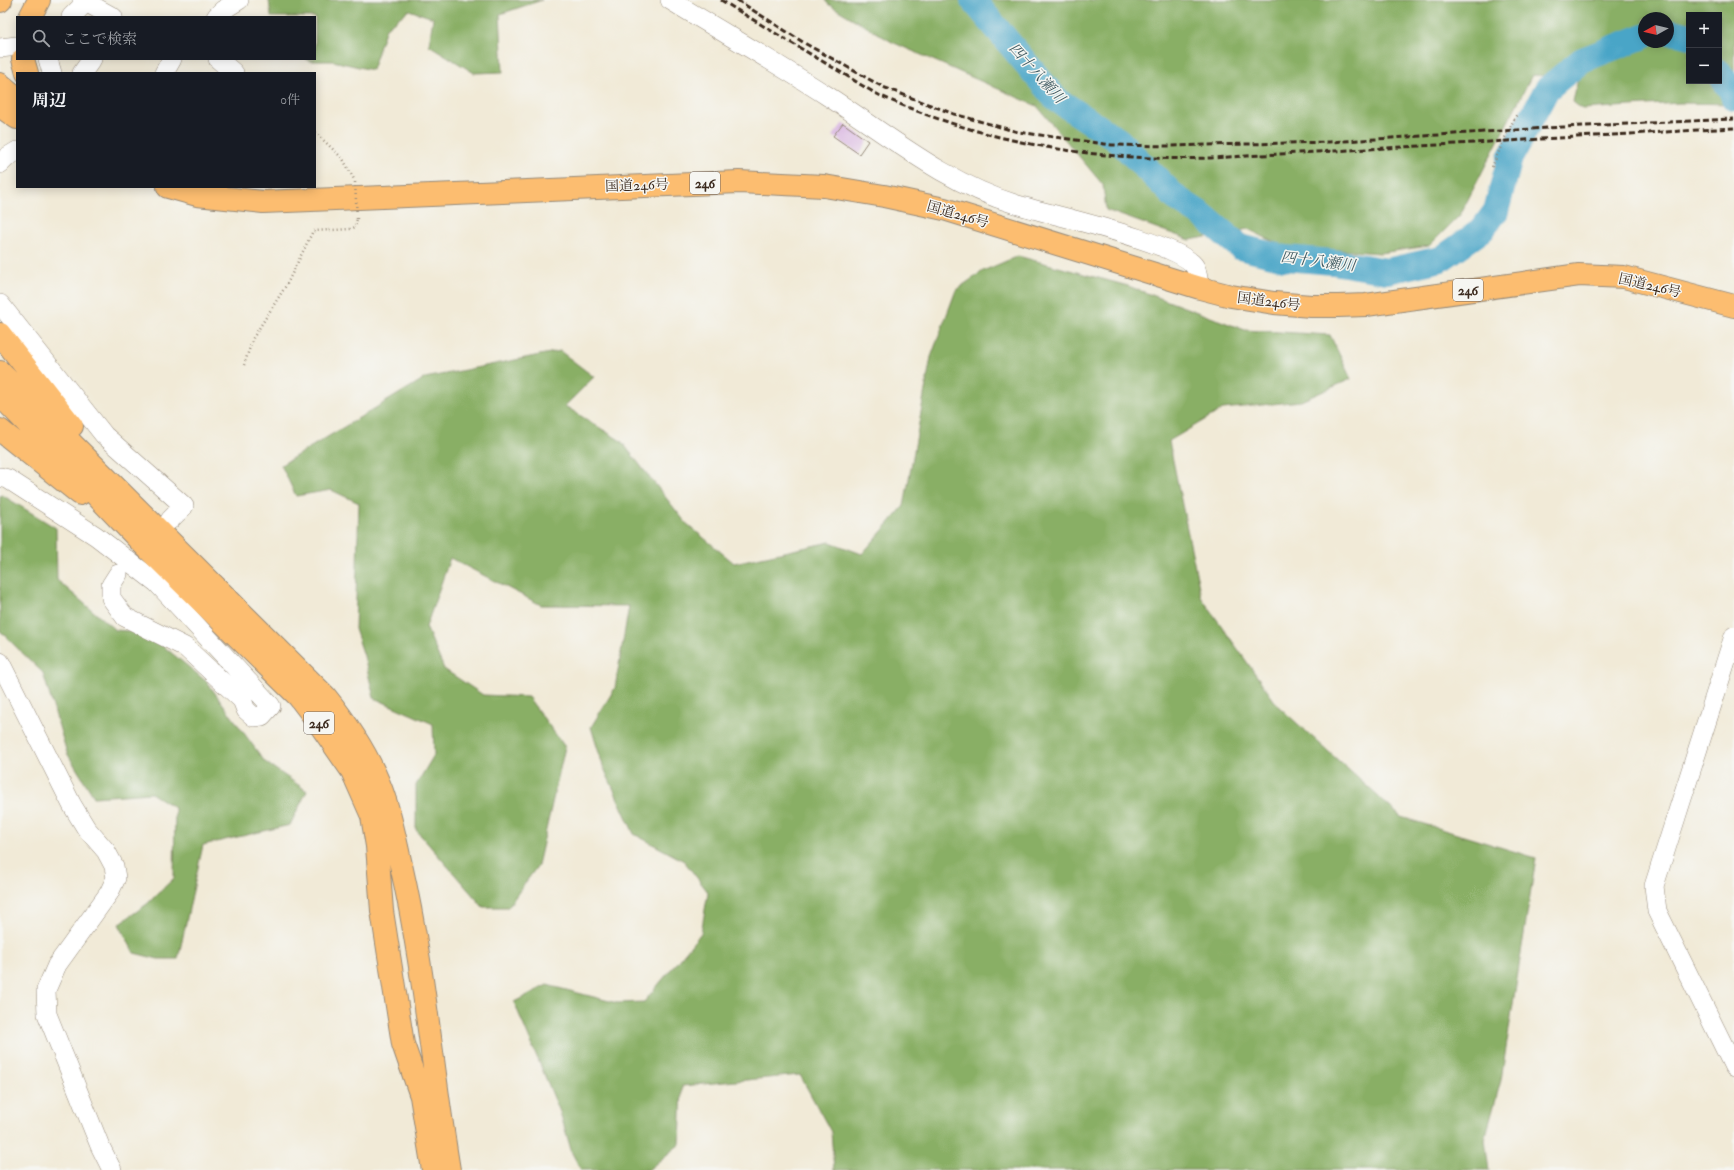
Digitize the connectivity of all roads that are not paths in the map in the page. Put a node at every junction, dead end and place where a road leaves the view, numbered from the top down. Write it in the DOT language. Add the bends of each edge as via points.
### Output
graph roads {
  1 [pos="239,0"];
  2 [pos="670,0"];
  3 [pos="84,1"];
  4 [pos="72,16"];
  5 [pos="111,16"];
  6 [pos="217,16"];
  7 [pos="16,46"];
  8 [pos="0,48"];
  9 [pos="23,60"];
  10 [pos="48,60"];
  11 [pos="91,60"];
  12 [pos="171,60"];
  13 [pos="219,60"];
  14 [pos="27,72"];
  15 [pos="52,72"];
  16 [pos="83,72"];
  17 [pos="165,72"];
  18 [pos="233,72"];
  19 [pos="0,84"];
  20 [pos="16,97"];
  21 [pos="0,106"];
  22 [pos="16,117"];
  23 [pos="16,152"];
  24 [pos="0,164"];
  25 [pos="175,188"];
  26 [pos="197,191"];
  27 [pos="1200,288"];
  28 [pos="0,304"];
  29 [pos="1734,306"];
  30 [pos="0,334"];
  31 [pos="0,372"];
  32 [pos="0,395"];
  33 [pos="0,430"];
  34 [pos="0,477"];
  35 [pos="162,522"];
  36 [pos="142,543"];
  37 [pos="118,574"];
  38 [pos="1734,636"];
  39 [pos="0,662"];
  40 [pos="1734,1067"];
  41 [pos="112,1170"];
  42 [pos="432,1170"];
  43 [pos="449,1170"];
  1 -- 6 [label="street"];
  2 -- 27 [label="street" via="966,185 1015,204 1124,233 1184,257 1195,267"];
  3 -- 4 [label="street"];
  3 -- 5 [label="street"];
  7 -- 8 [label="street"];
  9 -- 14 [label="highway"];
  10 -- 15 [label="street"];
  11 -- 16 [label="street"];
  12 -- 17 [label="street"];
  13 -- 18 [label="street"];
  19 -- 20 [label="highway"];
  21 -- 22 [label="highway"];
  23 -- 24 [label="street"];
  25 -- 26 [label="highway, 国道246号 / 246"];
  26 -- 27 [label="highway, 国道246号 / 246" via="263,202 739,182 824,186 944,209"];
  27 -- 29 [label="highway, 国道246号 / 246" via="1274,303 1311,306 1366,305 1580,274 1624,276"];
  28 -- 35 [label="street" via="104,435 184,506"];
  30 -- 35 [label="highway" via="54,404"];
  31 -- 35 [label="highway"];
  32 -- 36 [label="highway"];
  33 -- 36 [label="highway"];
  34 -- 37 [label="street" via="8,479 96,536 157,583 271,706 262,716 254,717 246,710 242,700 185,647 125,616 111,598 111,585"];
  35 -- 43 [label="highway" via="325,696 340,715 371,766 385,800 410,905"];
  36 -- 42 [label="highway, 246" via="299,697 352,770 372,816 382,911 403,1044 421,1096"];
  38 -- 40 [label="street" via="1654,886 1657,911"];
  39 -- 41 [label="street" via="72,805 114,866 116,878 109,893 57,965 46,990 47,1014"];
}
